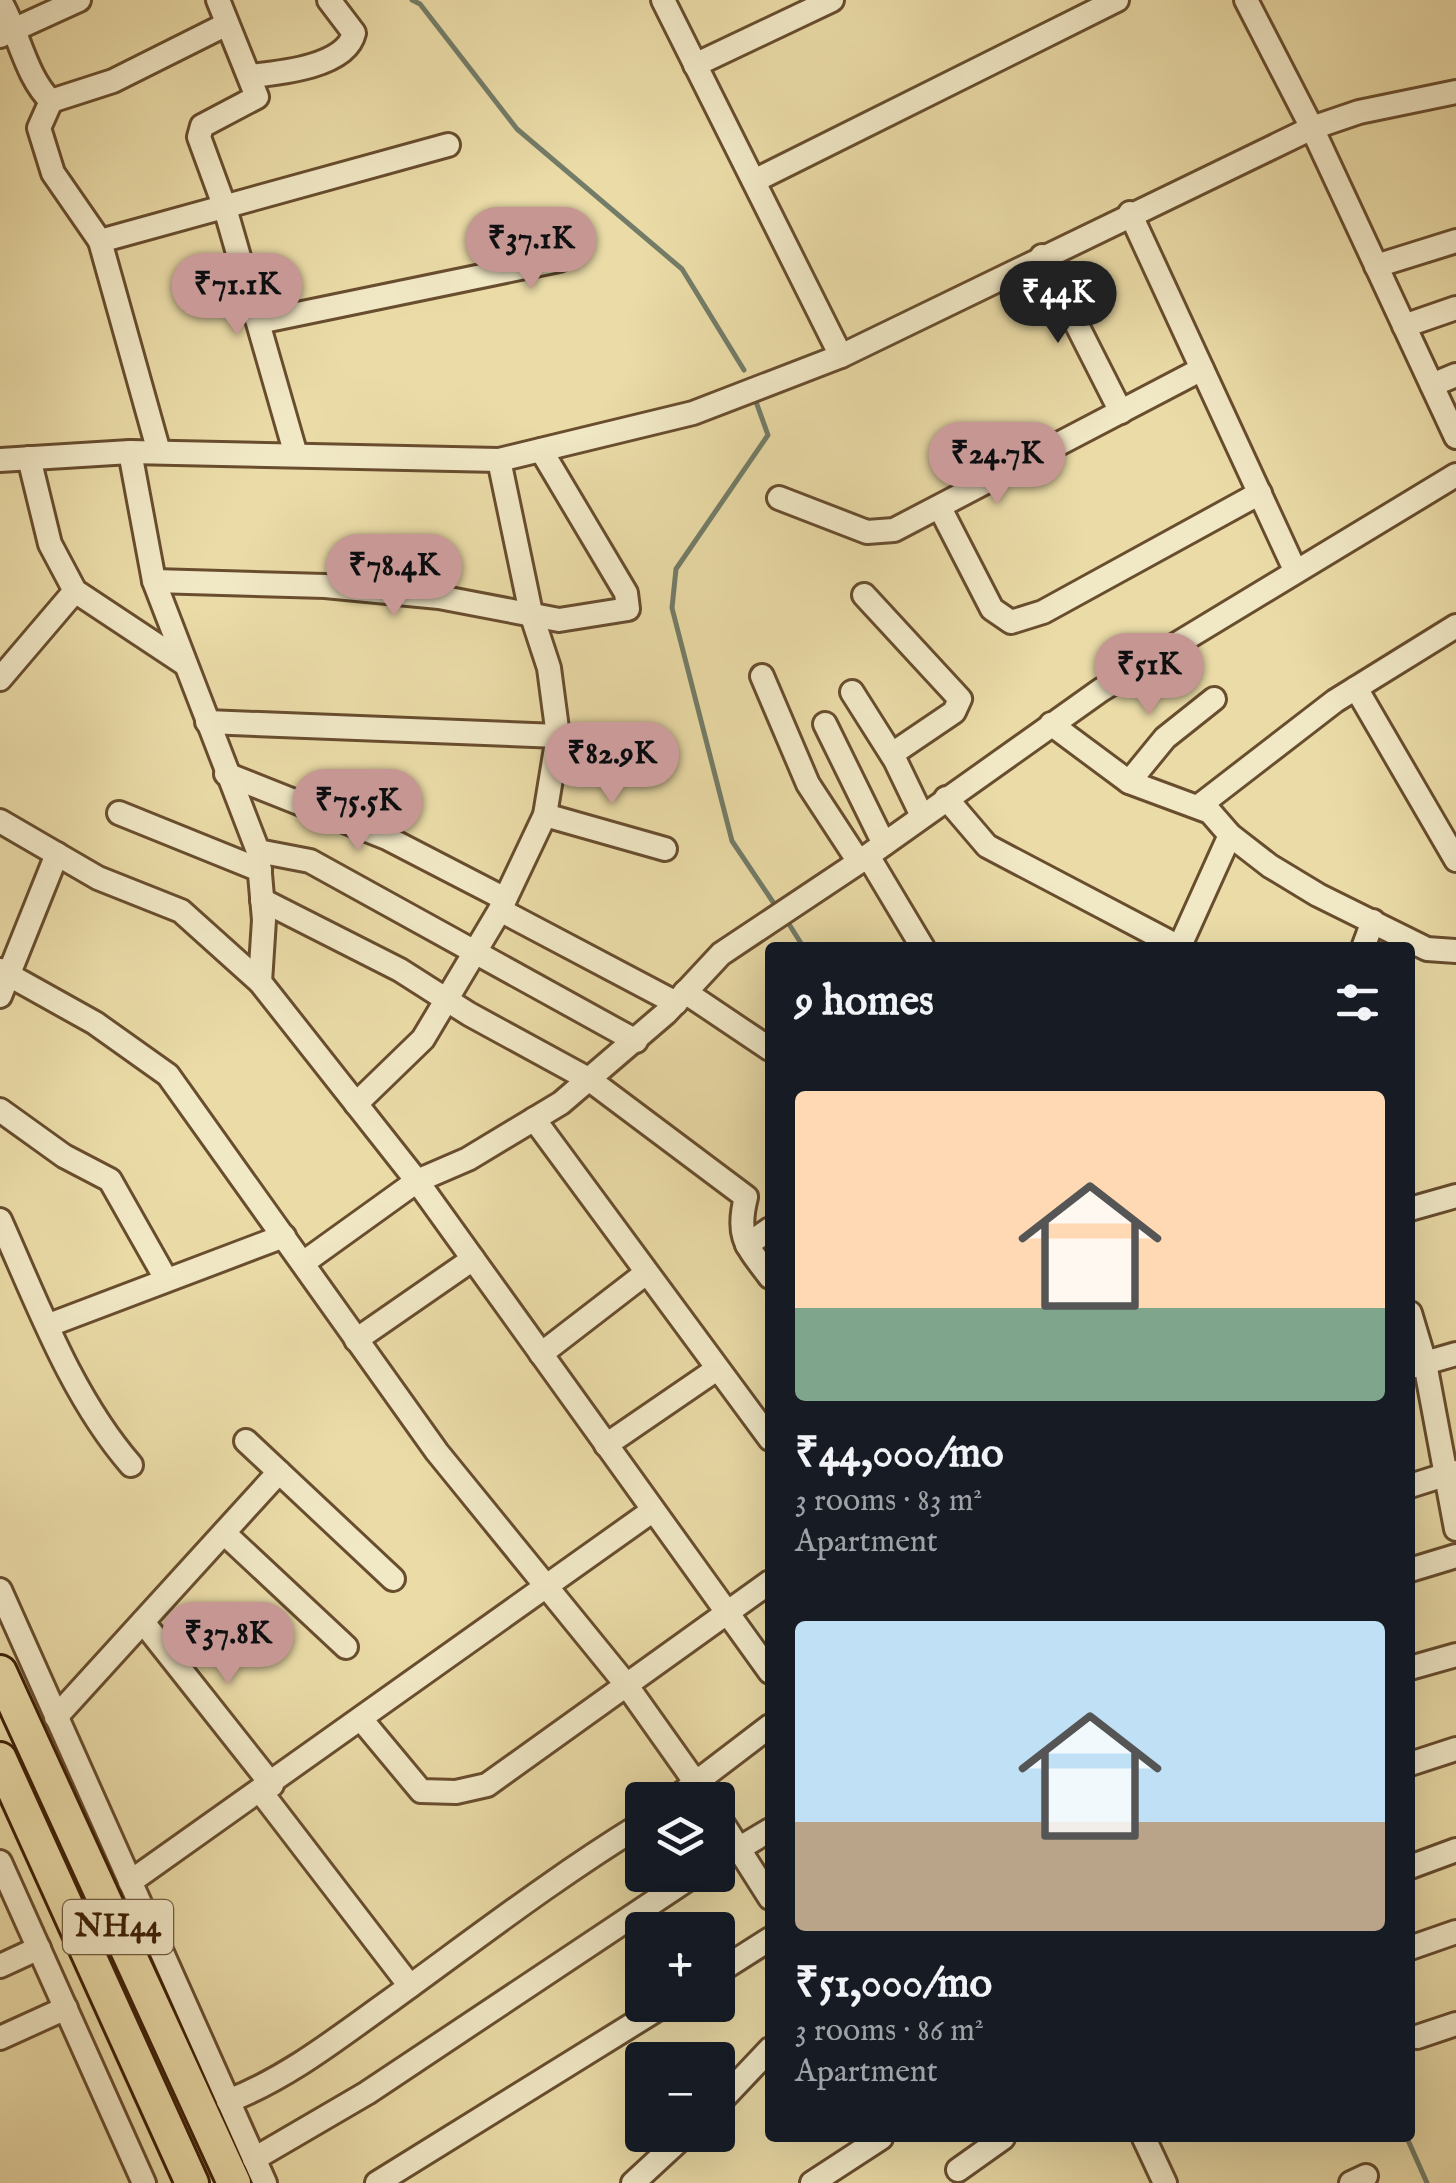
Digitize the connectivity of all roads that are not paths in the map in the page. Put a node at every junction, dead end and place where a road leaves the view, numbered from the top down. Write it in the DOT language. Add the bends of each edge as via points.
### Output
graph roads {
  1 [pos="78,0"];
  2 [pos="218,0"];
  3 [pos="330,0"];
  4 [pos="663,0"];
  5 [pos="832,0"];
  6 [pos="1117,0"];
  7 [pos="1246,0"];
  8 [pos="0,1"];
  9 [pos="228,24"];
  10 [pos="8,31"];
  11 [pos="696,65"];
  12 [pos="250,76"];
  13 [pos="1456,92"];
  14 [pos="51,101"];
  15 [pos="1312,128"];
  16 [pos="448,144"];
  17 [pos="754,181"];
  18 [pos="225,208"];
  19 [pos="1130,213"];
  20 [pos="100,240"];
  21 [pos="1456,241"];
  22 [pos="1042,256"];
  23 [pos="559,260"];
  24 [pos="1376,266"];
  25 [pos="1456,308"];
  26 [pos="260,322"];
  27 [pos="1404,326"];
  28 [pos="842,356"];
  29 [pos="1202,369"];
  30 [pos="1456,375"];
  31 [pos="1432,385"];
  32 [pos="1121,412"];
  33 [pos="1456,437"];
  34 [pos="541,450"];
  35 [pos="130,452"];
  36 [pos="159,452"];
  37 [pos="9,455"];
  38 [pos="296,455"];
  39 [pos="499,460"];
  40 [pos="1456,475"];
  41 [pos="1260,493"];
  42 [pos="779,498"];
  43 [pos="940,508"];
  44 [pos="1296,570"];
  45 [pos="154,581"];
  46 [pos="75,590"];
  47 [pos="864,594"];
  48 [pos="531,613"];
  49 [pos="1456,626"];
  50 [pos="186,664"];
  51 [pos="762,676"];
  52 [pos="0,679"];
  53 [pos="1356,688"];
  54 [pos="852,692"];
  55 [pos="1214,700"];
  56 [pos="207,722"];
  57 [pos="825,724"];
  58 [pos="1051,724"];
  59 [pos="558,736"];
  60 [pos="892,754"];
  61 [pos="226,774"];
  62 [pos="1129,782"];
  63 [pos="946,798"];
  64 [pos="1199,806"];
  65 [pos="119,814"];
  66 [pos="545,815"];
  67 [pos="922,816"];
  68 [pos="0,821"];
  69 [pos="1230,834"];
  70 [pos="665,849"];
  71 [pos="56,854"];
  72 [pos="870,854"];
  73 [pos="259,860"];
  74 [pos="1456,860"];
  75 [pos="262,900"];
  76 [pos="502,904"];
  77 [pos="1373,921"];
  78 [pos="920,942"];
  79 [pos="1169,942"];
  80 [pos="1181,942"];
  81 [pos="1366,942"];
  82 [pos="1414,942"];
  83 [pos="1415,942"];
  84 [pos="1456,951"];
  85 [pos="475,952"];
  86 [pos="3,981"];
  87 [pos="260,982"];
  88 [pos="680,998"];
  89 [pos="446,1000"];
  90 [pos="636,1041"];
  91 [pos="765,1046"];
  92 [pos="590,1080"];
  93 [pos="356,1104"];
  94 [pos="0,1110"];
  95 [pos="534,1119"];
  96 [pos="417,1182"];
  97 [pos="1456,1196"];
  98 [pos="1415,1208"];
  99 [pos="0,1220"];
  100 [pos="765,1232"];
  101 [pos="284,1236"];
  102 [pos="746,1246"];
  103 [pos="473,1260"];
  104 [pos="303,1264"];
  105 [pos="765,1271"];
  106 [pos="646,1273"];
  107 [pos="166,1279"];
  108 [pos="49,1325"];
  109 [pos="356,1340"];
  110 [pos="541,1354"];
  111 [pos="1456,1354"];
  112 [pos="1418,1365"];
  113 [pos="717,1369"];
  114 [pos="765,1432"];
  115 [pos="246,1440"];
  116 [pos="606,1445"];
  117 [pos="131,1465"];
  118 [pos="280,1472"];
  119 [pos="1450,1474"];
  120 [pos="1415,1484"];
  121 [pos="652,1510"];
  122 [pos="1456,1529"];
  123 [pos="224,1534"];
  124 [pos="1456,1556"];
  125 [pos="1415,1568"];
  126 [pos="393,1579"];
  127 [pos="549,1585"];
  128 [pos="765,1586"];
  129 [pos="0,1590"];
  130 [pos="727,1613"];
  131 [pos="143,1622"];
  132 [pos="346,1647"];
  133 [pos="1456,1656"];
  134 [pos="765,1665"];
  135 [pos="1415,1667"];
  136 [pos="0,1672"];
  137 [pos="625,1682"];
  138 [pos="56,1717"];
  139 [pos="361,1718"];
  140 [pos="765,1731"];
  141 [pos="1456,1749"];
  142 [pos="0,1759"];
  143 [pos="1415,1762"];
  144 [pos="696,1782"];
  145 [pos="710,1782"];
  146 [pos="266,1788"];
  147 [pos="765,1833"];
  148 [pos="625,1834"];
  149 [pos="735,1850"];
  150 [pos="1456,1850"];
  151 [pos="0,1862"];
  152 [pos="735,1863"];
  153 [pos="1415,1865"];
  154 [pos="130,1882"];
  155 [pos="669,1892"];
  156 [pos="765,1893"];
  157 [pos="1456,1932"];
  158 [pos="765,1943"];
  159 [pos="1415,1946"];
  160 [pos="39,1948"];
  161 [pos="735,1962"];
  162 [pos="0,1966"];
  163 [pos="410,1986"];
  164 [pos="66,2008"];
  165 [pos="637,2022"];
  166 [pos="1456,2024"];
  167 [pos="0,2038"];
  168 [pos="1417,2038"];
  169 [pos="765,2054"];
  170 [pos="735,2086"];
  171 [pos="228,2100"];
  172 [pos="875,2142"];
  173 [pos="996,2142"];
  174 [pos="1152,2142"];
  175 [pos="667,2152"];
  176 [pos="958,2170"];
  177 [pos="244,2171"];
  178 [pos="144,2183"];
  179 [pos="192,2183"];
  180 [pos="265,2183"];
  181 [pos="378,2183"];
  182 [pos="633,2183"];
  183 [pos="812,2183"];
  184 [pos="1165,2183"];
  1 -- 10 [label="street"];
  2 -- 9 [label="street"];
  3 -- 12 [label="street" via="354,33 349,44 305,69"];
  4 -- 11 [label="street"];
  5 -- 11 [label="street"];
  6 -- 17 [label="street"];
  7 -- 15 [label="street"];
  8 -- 10 [label="street"];
  9 -- 12 [label="street"];
  9 -- 14 [label="street" via="113,81"];
  10 -- 14 [label="street"];
  11 -- 17 [label="street"];
  12 -- 18 [label="street" via="255,102 198,130"];
  13 -- 15 [label="street"];
  14 -- 20 [label="street" via="40,128 53,173"];
  15 -- 19 [label="street"];
  15 -- 24 [label="street"];
  16 -- 18 [label="street"];
  17 -- 28 [label="street"];
  18 -- 20 [label="street"];
  18 -- 26 [label="street"];
  19 -- 22 [label="street"];
  19 -- 29 [label="street"];
  20 -- 36 [label="street"];
  21 -- 24 [label="street"];
  22 -- 28 [label="street"];
  22 -- 32 [label="street"];
  23 -- 26 [label="street"];
  24 -- 27 [label="street"];
  25 -- 27 [label="street"];
  26 -- 38 [label="street"];
  27 -- 31 [label="street"];
  28 -- 34 [label="street" via="693,413"];
  29 -- 32 [label="street"];
  29 -- 41 [label="street"];
  30 -- 31 [label="street"];
  31 -- 33 [label="street"];
  32 -- 43 [label="street"];
  34 -- 39 [label="street"];
  34 -- 48 [label="street" via="626,592 628,610 560,620"];
  35 -- 36 [label="street"];
  35 -- 37 [label="street"];
  35 -- 45 [label="street"];
  36 -- 38 [label="street"];
  37 -- 46 [label="street"];
  38 -- 39 [label="street"];
  39 -- 48 [label="street"];
  40 -- 44 [label="street"];
  41 -- 43 [label="street" via="1043,612 1012,622 992,609"];
  41 -- 44 [label="street"];
  42 -- 43 [label="street" via="878,532"];
  44 -- 58 [label="street"];
  45 -- 48 [label="street" via="325,586"];
  45 -- 50 [label="street"];
  46 -- 50 [label="street"];
  46 -- 52 [label="street"];
  47 -- 60 [label="street" via="960,700 954,712"];
  48 -- 59 [label="street" via="549,668"];
  49 -- 53 [label="street"];
  50 -- 56 [label="street"];
  51 -- 72 [label="street" via="808,784"];
  53 -- 64 [label="street"];
  53 -- 74 [label="street"];
  54 -- 60 [label="street"];
  55 -- 62 [label="street" via="1165,738"];
  56 -- 59 [label="street"];
  56 -- 61 [label="street"];
  57 -- 72 [label="street"];
  58 -- 62 [label="street"];
  58 -- 63 [label="street"];
  59 -- 66 [label="street"];
  60 -- 67 [label="street"];
  61 -- 73 [label="street"];
  61 -- 76 [label="street" via="387,838"];
  62 -- 64 [label="street"];
  63 -- 67 [label="street"];
  63 -- 79 [label="street" via="987,846"];
  64 -- 69 [label="street"];
  65 -- 73 [label="street"];
  66 -- 70 [label="street"];
  66 -- 76 [label="street"];
  67 -- 72 [label="street"];
  68 -- 71 [label="street"];
  69 -- 77 [label="street" via="1286,876"];
  69 -- 80 [label="street"];
  71 -- 86 [label="street"];
  71 -- 87 [label="street" via="181,911"];
  72 -- 78 [label="street"];
  72 -- 88 [label="street" via="721,954"];
  73 -- 75 [label="street"];
  73 -- 85 [label="street" via="310,861"];
  75 -- 87 [label="street"];
  75 -- 89 [label="street" via="350,942"];
  76 -- 85 [label="street"];
  76 -- 88 [label="street"];
  77 -- 81 [label="street"];
  77 -- 82 [label="street"];
  83 -- 84 [label="street"];
  85 -- 89 [label="street"];
  85 -- 90 [label="street"];
  86 -- 101 [label="street" via="95,1023 168,1075"];
  87 -- 93 [label="street"];
  88 -- 90 [label="street"];
  88 -- 91 [label="street"];
  89 -- 92 [label="street"];
  89 -- 93 [label="street" via="423,1038"];
  90 -- 92 [label="street"];
  92 -- 95 [label="street"];
  92 -- 102 [label="street" via="746,1197 739,1226"];
  93 -- 96 [label="street"];
  94 -- 107 [label="street" via="110,1180"];
  95 -- 96 [label="street"];
  95 -- 106 [label="street"];
  96 -- 103 [label="street"];
  96 -- 104 [label="street"];
  97 -- 98 [label="street"];
  99 -- 108 [label="street"];
  100 -- 102 [label="street"];
  101 -- 104 [label="street"];
  101 -- 107 [label="street"];
  102 -- 105 [label="street"];
  103 -- 109 [label="street"];
  103 -- 110 [label="street"];
  104 -- 109 [label="street"];
  106 -- 110 [label="street"];
  106 -- 113 [label="street"];
  107 -- 108 [label="street"];
  108 -- 117 [label="street" via="100,1425"];
  109 -- 127 [label="street" via="437,1452"];
  110 -- 116 [label="street"];
  111 -- 112 [label="street"];
  112 -- 119 [label="street"];
  113 -- 114 [label="street"];
  113 -- 116 [label="street"];
  115 -- 118 [label="street"];
  116 -- 121 [label="street"];
  118 -- 123 [label="street"];
  118 -- 126 [label="street"];
  119 -- 120 [label="street"];
  119 -- 122 [label="street"];
  121 -- 127 [label="street"];
  121 -- 130 [label="street"];
  123 -- 131 [label="street"];
  123 -- 132 [label="street"];
  124 -- 125 [label="street"];
  127 -- 137 [label="street"];
  127 -- 139 [label="street"];
  128 -- 130 [label="street"];
  129 -- 138 [label="street"];
  130 -- 134 [label="street"];
  130 -- 137 [label="street"];
  131 -- 138 [label="street"];
  131 -- 146 [label="street"];
  133 -- 135 [label="street"];
  136 -- 177 [label="highway, NH44"];
  137 -- 139 [label="street" via="487,1785 456,1792 420,1791"];
  137 -- 144 [label="street"];
  138 -- 154 [label="street"];
  139 -- 146 [label="street"];
  140 -- 145 [label="street"];
  141 -- 143 [label="street"];
  142 -- 179 [label="highway, NH44"];
  146 -- 154 [label="street"];
  146 -- 163 [label="street"];
  147 -- 149 [label="street"];
  148 -- 163 [label="street"];
  150 -- 153 [label="street"];
  151 -- 160 [label="street"];
  152 -- 156 [label="street"];
  154 -- 171 [label="street"];
  155 -- 177 [label="street"];
  157 -- 159 [label="street"];
  158 -- 161 [label="street"];
  160 -- 162 [label="street"];
  160 -- 164 [label="street"];
  163 -- 171 [label="street" via="318,2052"];
  164 -- 167 [label="street"];
  164 -- 178 [label="street"];
  165 -- 181 [label="street"];
  166 -- 168 [label="street"];
  169 -- 170 [label="street"];
  171 -- 177 [label="street"];
  172 -- 183 [label="street"];
  173 -- 176 [label="street"];
  174 -- 184 [label="street"];
  175 -- 182 [label="street"];
  177 -- 180 [label="street"];
}
